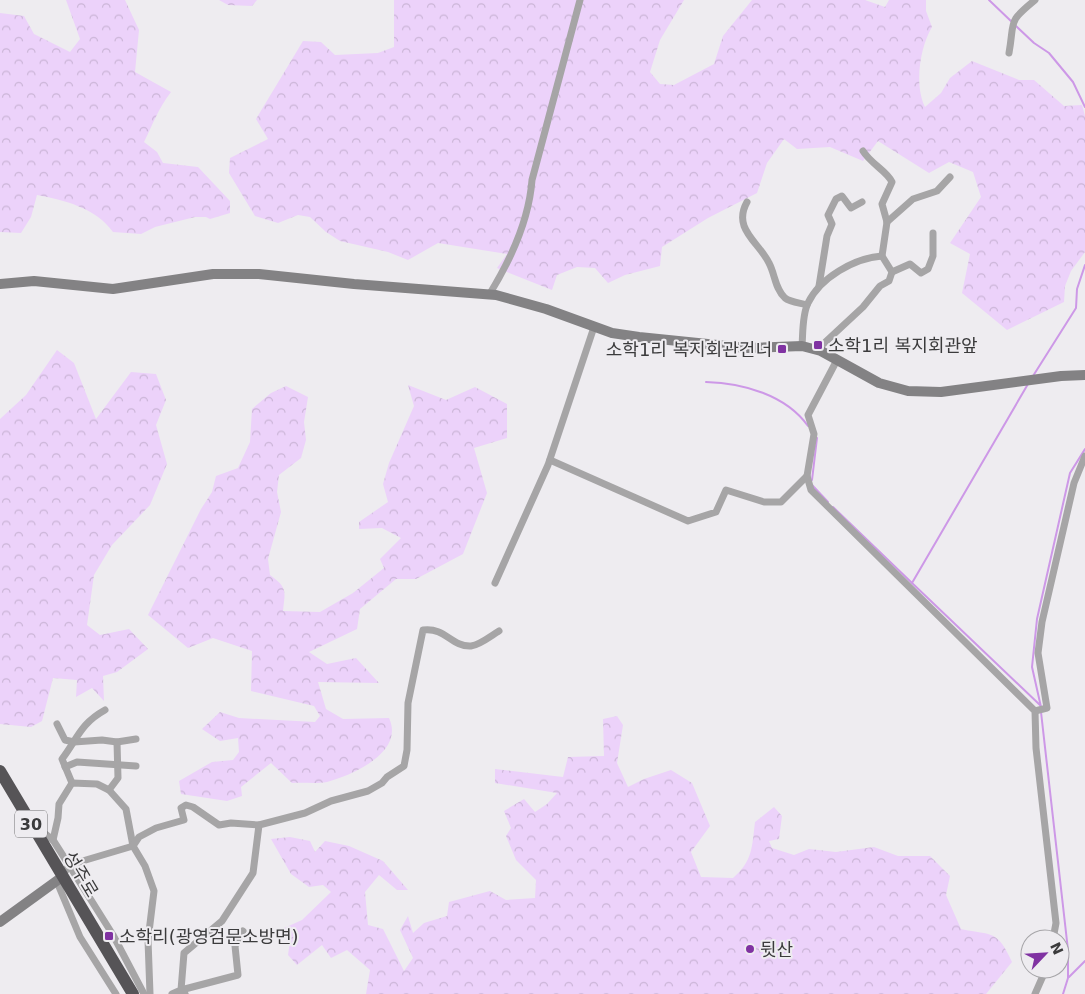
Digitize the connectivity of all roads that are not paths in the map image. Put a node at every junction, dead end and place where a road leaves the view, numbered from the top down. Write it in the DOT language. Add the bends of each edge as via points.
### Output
graph roads {
  1 [pos="580,0"];
  2 [pos="1035,0"];
  3 [pos="1009,53"];
  4 [pos="863,151"];
  5 [pos="950,176"];
  6 [pos="747,202"];
  7 [pos="862,202"];
  8 [pos="888,222"];
  9 [pos="934,233"];
  10 [pos="882,256"];
  11 [pos="892,272"];
  12 [pos="0,284"];
  13 [pos="819,286"];
  14 [pos="489,295"];
  15 [pos="807,305"];
  16 [pos="594,327"];
  17 [pos="802,346"];
  18 [pos="812,348"];
  19 [pos="838,360"];
  20 [pos="1085,375"];
  21 [pos="1085,456"];
  22 [pos="550,460"];
  23 [pos="808,476"];
  24 [pos="495,582"];
  25 [pos="500,631"];
  26 [pos="105,710"];
  27 [pos="1035,711"];
  28 [pos="57,724"];
  29 [pos="136,739"];
  30 [pos="74,742"];
  31 [pos="117,742"];
  32 [pos="119,763"];
  33 [pos="136,766"];
  34 [pos="65,767"];
  35 [pos="0,770"];
  36 [pos="72,783"];
  37 [pos="0,785"];
  38 [pos="109,790"];
  39 [pos="30,822"];
  40 [pos="259,825"];
  41 [pos="53,840"];
  42 [pos="132,846"];
  43 [pos="69,865"];
  44 [pos="59,879"];
  45 [pos="0,922"];
  46 [pos="1055,929"];
  47 [pos="243,931"];
  48 [pos="1042,979"];
  49 [pos="183,992"];
  50 [pos="116,994"];
  51 [pos="125,994"];
  52 [pos="133,994"];
  53 [pos="144,994"];
  54 [pos="150,994"];
  55 [pos="172,994"];
  56 [pos="1035,994"];
  1 -- 14 [label="street" via="514,248"];
  2 -- 3 [label="street" via="1015,16"];
  4 -- 8 [label="street" via="892,182 882,204"];
  5 -- 8 [label="street" via="937,192 913,199"];
  6 -- 15 [label="street" via="742,216 748,236 769,261 781,294 787,300"];
  7 -- 13 [label="street" via="851,208 842,196 836,199 828,214 832,224 826,236"];
  8 -- 10 [label="street"];
  9 -- 11 [label="street" via="933,256 928,269 921,272 910,264"];
  10 -- 11 [label="street"];
  10 -- 13 [label="street" via="860,260"];
  11 -- 18 [label="street" via="889,281 880,286 863,307 820,346"];
  12 -- 14 [label="street" via="34,282 113,289 213,274 259,274"];
  13 -- 15 [label="street"];
  14 -- 16 [label="street" via="546,309"];
  15 -- 17 [label="street"];
  16 -- 17 [label="street" via="639,337 747,348"];
  16 -- 22 [label="street"];
  17 -- 18 [label="street"];
  18 -- 19 [label="street"];
  19 -- 20 [label="street" via="879,382 908,391 941,392"];
  19 -- 23 [label="street" via="808,415 814,434"];
  21 -- 27 [label="street" via="1074,483 1042,622 1038,653 1047,708"];
  22 -- 23 [label="street" via="688,521 716,512 726,490 764,502 781,502"];
  22 -- 24 [label="street"];
  23 -- 27 [label="street" via="811,490"];
  25 -- 40 [label="street" via="472,646 461,645 437,629 423,630 408,703 404,766 368,791"];
  26 -- 30 [label="street" via="90,718"];
  27 -- 46 [label="street"];
  28 -- 30 [label="street" via="65,740"];
  29 -- 31 [label="street"];
  30 -- 31 [label="street"];
  30 -- 34 [label="street" via="62,759"];
  31 -- 32 [label="street"];
  32 -- 33 [label="street"];
  32 -- 34 [label="street" via="76,762"];
  32 -- 38 [label="street" via="118,778"];
  34 -- 36 [label="street"];
  35 -- 39 [label="highway, 성주로 / 30"];
  36 -- 38 [label="street" via="97,784"];
  36 -- 41 [label="street" via="59,804"];
  37 -- 44 [label="highway, 성주로 / 30"];
  38 -- 42 [label="street" via="126,809"];
  39 -- 41 [label="street"];
  39 -- 44 [label="highway, 성주로 / 30"];
  40 -- 42 [label="street" via="219,825 186,805 180,808 184,820 156,828"];
  40 -- 49 [label="street" via="253,873 222,921 184,953"];
  41 -- 43 [label="street"];
  42 -- 43 [label="street"];
  42 -- 54 [label="street" via="145,866 154,891 148,940"];
  43 -- 44 [label="street"];
  43 -- 53 [label="street" via="113,935"];
  44 -- 45 [label="street"];
  44 -- 50 [label="street" via="80,937"];
  44 -- 51 [label="highway, 성주로 / 30"];
  44 -- 52 [label="highway, 성주로 / 30"];
  47 -- 49 [label="street" via="236,946 238,974"];
  48 -- 56 [label="street"];
  49 -- 55 [label="street"];
}
